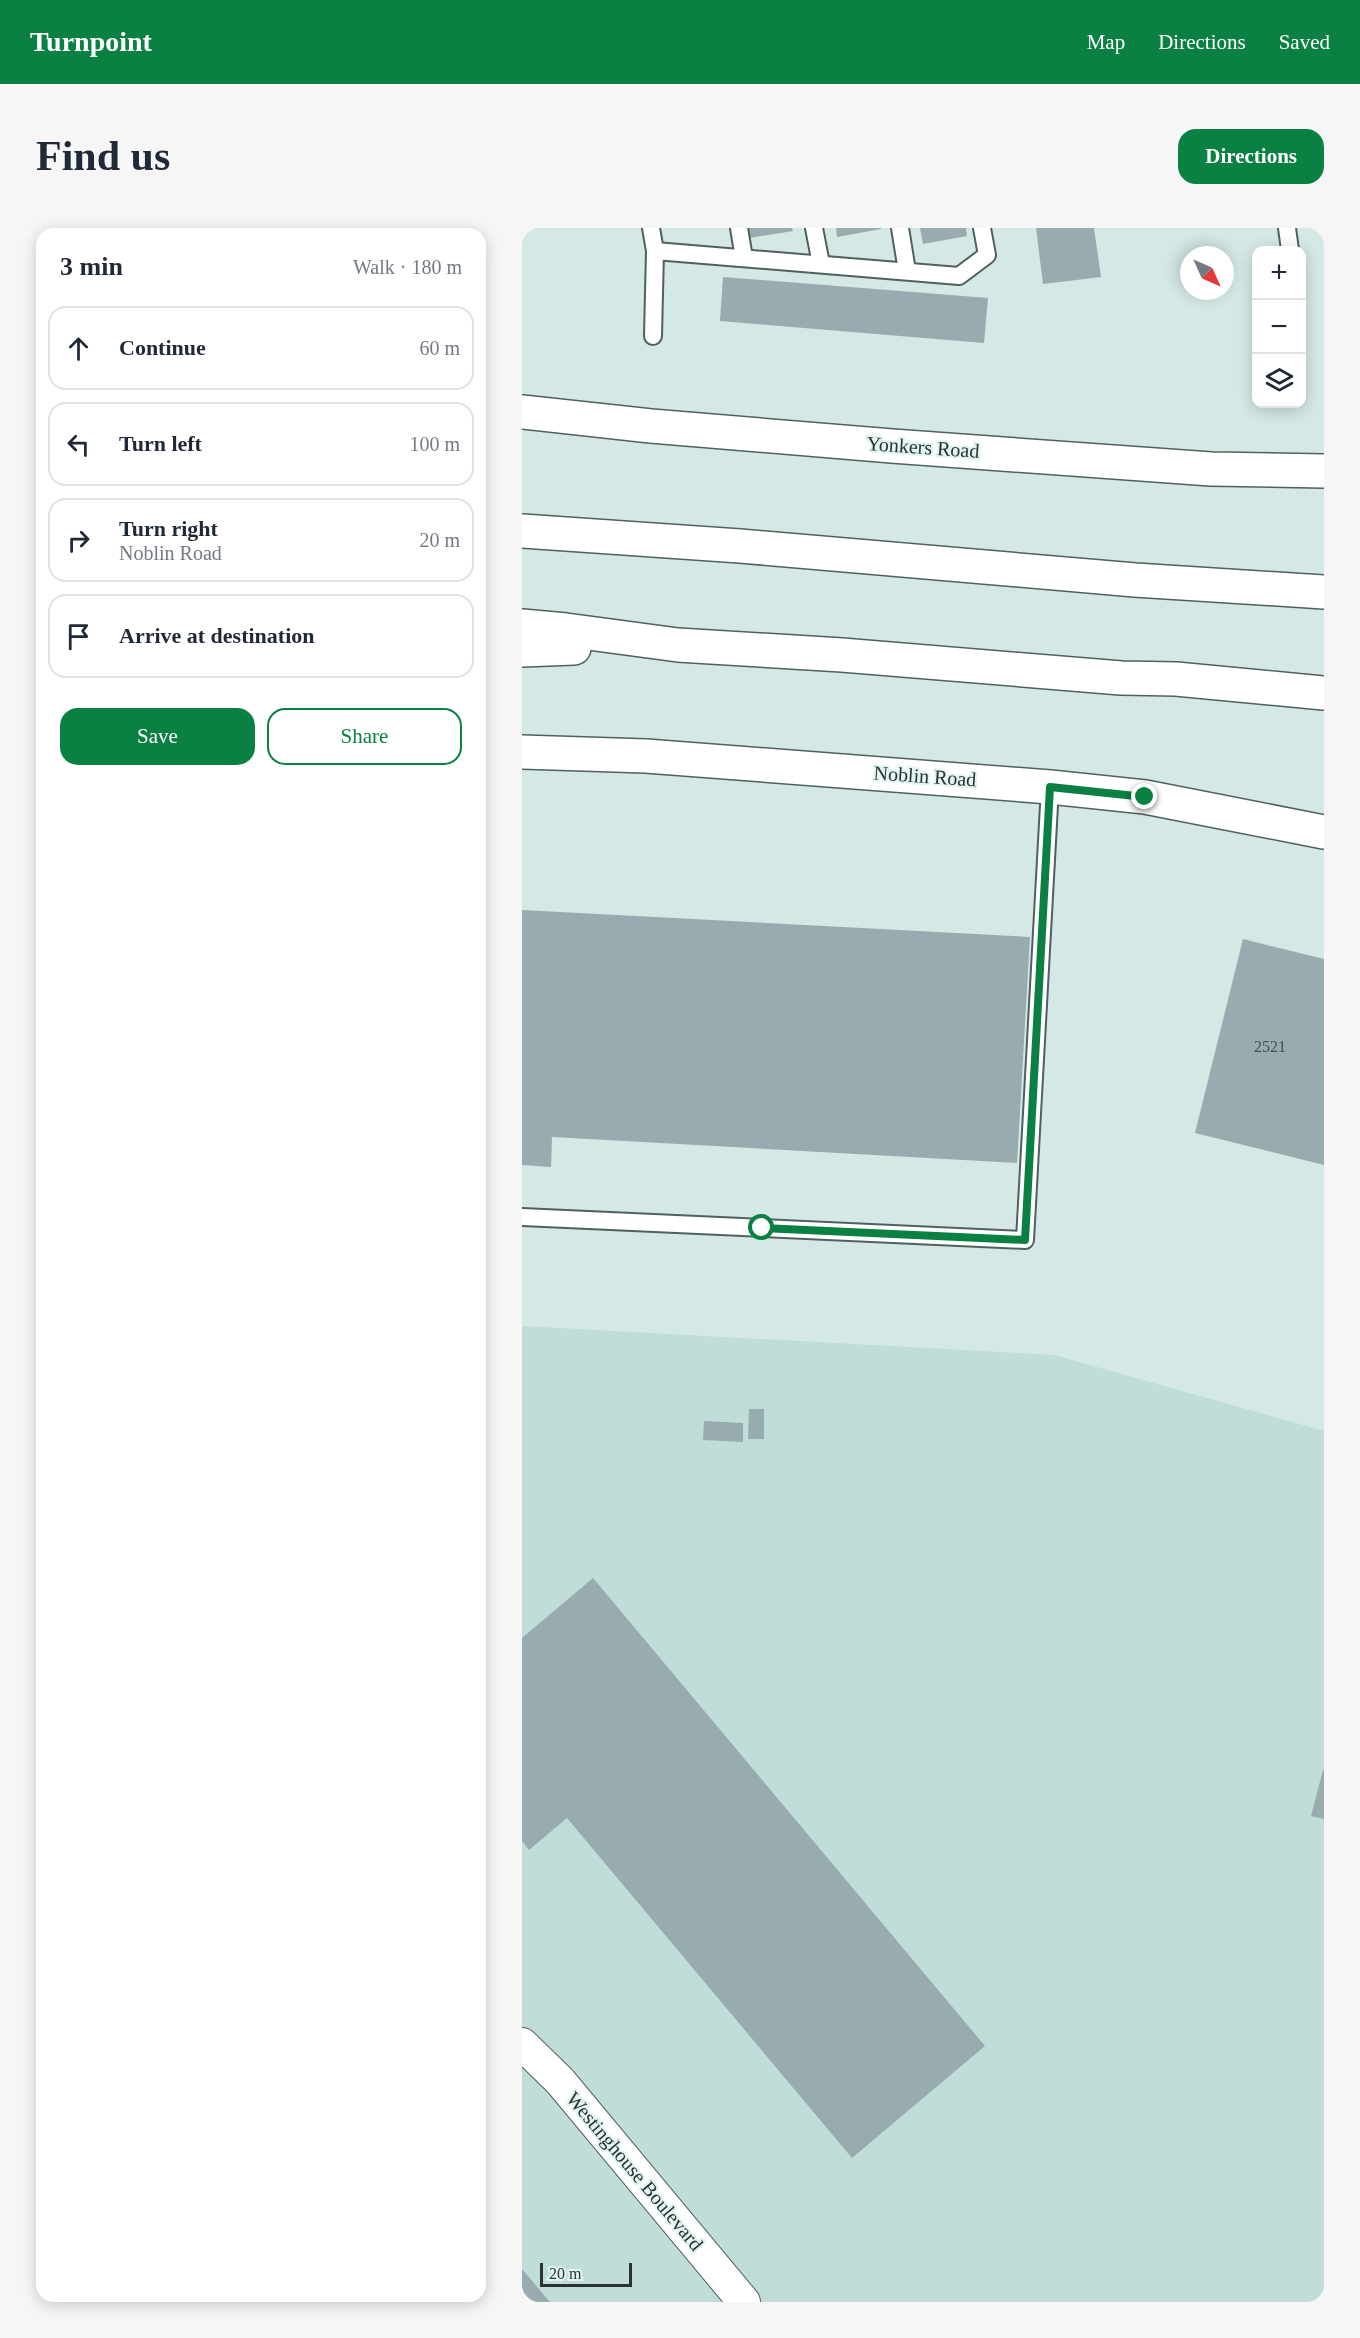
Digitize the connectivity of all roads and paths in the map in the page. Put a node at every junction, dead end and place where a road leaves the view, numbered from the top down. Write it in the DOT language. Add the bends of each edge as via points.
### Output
graph roads {
  1 [pos="651,228"];
  2 [pos="739,228"];
  3 [pos="814,228"];
  4 [pos="900,228"];
  5 [pos="982,228"];
  6 [pos="1287,228"];
  7 [pos="1289,246"];
  8 [pos="655,250"];
  9 [pos="744,258"];
  10 [pos="821,264"];
  11 [pos="907,271"];
  12 [pos="653,336"];
  13 [pos="522,412"];
  14 [pos="1324,471"];
  15 [pos="522,509"];
  16 [pos="522,531"];
  17 [pos="659,540"];
  18 [pos="1324,592"];
  19 [pos="522,626"];
  20 [pos="678,645"];
  21 [pos="522,650"];
  22 [pos="1324,693"];
  23 [pos="522,752"];
  24 [pos="1050,787"];
  25 [pos="1324,832"];
  26 [pos="522,1216"];
  27 [pos="522,2044"];
  28 [pos="744,2302"];
  1 -- 8 [label="lane"];
  2 -- 9 [label="lane"];
  3 -- 10 [label="lane"];
  4 -- 11 [label="lane"];
  5 -- 11 [label="lane" via="987,255 958,276"];
  6 -- 7 [label="lane"];
  8 -- 9 [label="lane"];
  8 -- 12 [label="lane"];
  9 -- 10 [label="lane"];
  10 -- 11 [label="lane"];
  13 -- 14 [label="main road, Yonkers Road" via="892,446 1211,469"];
  15 -- 17 [label="main road"];
  16 -- 17 [label="main road"];
  17 -- 18 [label="main road"];
  19 -- 20 [label="main road"];
  20 -- 21 [label="main road"];
  20 -- 22 [label="main road"];
  23 -- 24 [label="main road, Noblin Road" via="658,756"];
  24 -- 25 [label="main road, Noblin Road" via="1145,797"];
  24 -- 26 [label="lane" via="1025,1240"];
  27 -- 28 [label="street, Westinghouse Boulevard" via="560,2082"];
}
